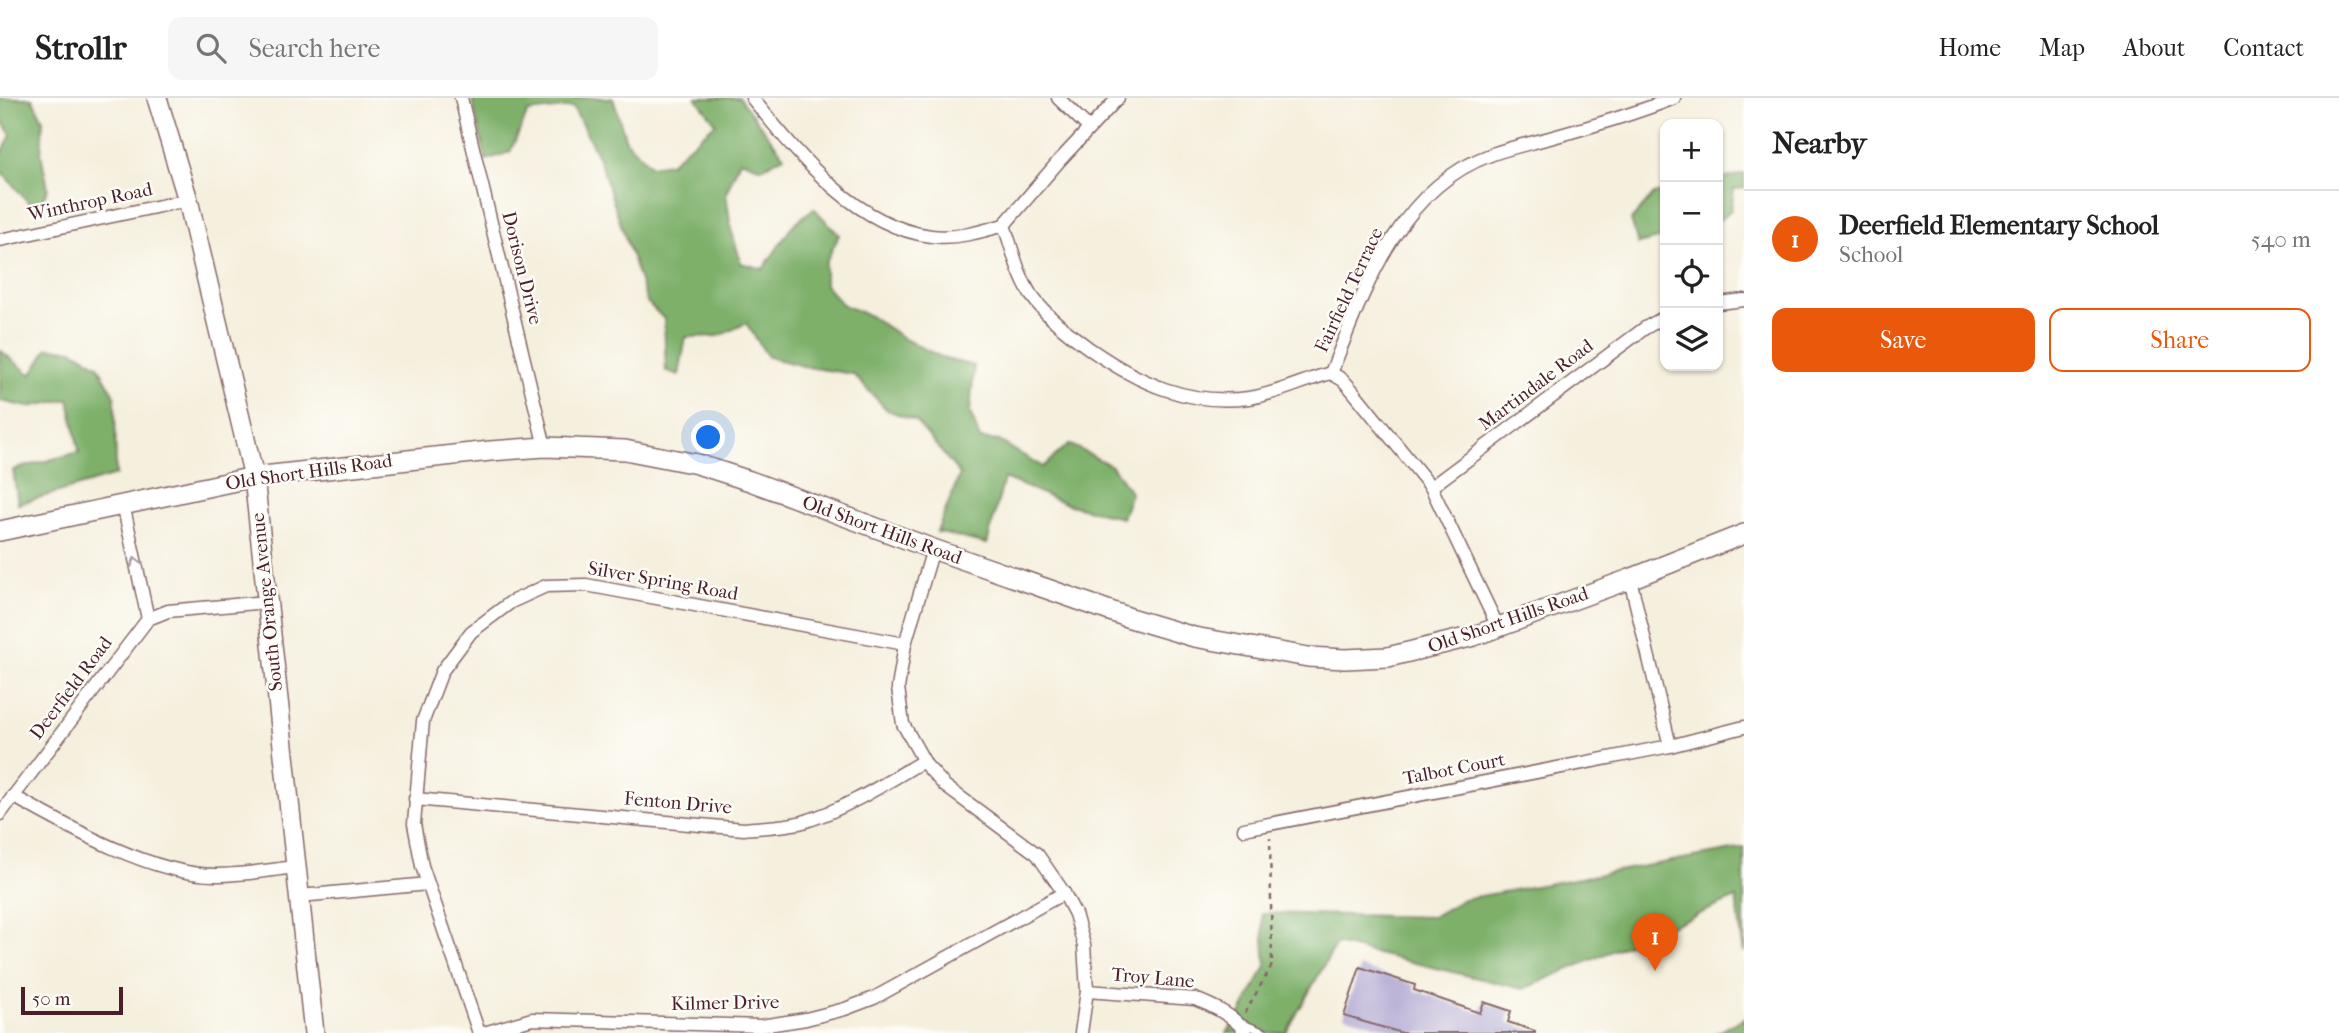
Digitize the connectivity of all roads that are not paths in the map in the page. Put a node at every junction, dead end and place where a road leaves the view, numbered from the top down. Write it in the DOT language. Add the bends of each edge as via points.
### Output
graph roads {
  1 [pos="157,98"];
  2 [pos="461,98"];
  3 [pos="752,98"];
  4 [pos="1058,98"];
  5 [pos="1118,98"];
  6 [pos="1674,98"];
  7 [pos="1089,128"];
  8 [pos="188,201"];
  9 [pos="1004,225"];
  10 [pos="0,240"];
  11 [pos="1744,300"];
  12 [pos="1723,302"];
  13 [pos="1660,320"];
  14 [pos="1331,373"];
  15 [pos="545,447"];
  16 [pos="254,477"];
  17 [pos="1431,487"];
  18 [pos="123,504"];
  19 [pos="0,531"];
  20 [pos="1744,534"];
  21 [pos="933,549"];
  22 [pos="1630,579"];
  23 [pos="266,603"];
  24 [pos="148,620"];
  25 [pos="1498,626"];
  26 [pos="905,644"];
  27 [pos="1744,727"];
  28 [pos="1670,746"];
  29 [pos="923,761"];
  30 [pos="13,796"];
  31 [pos="415,799"];
  32 [pos="0,814"];
  33 [pos="1244,829"];
  34 [pos="296,867"];
  35 [pos="428,884"];
  36 [pos="1064,892"];
  37 [pos="300,896"];
  38 [pos="1087,992"];
  39 [pos="1240,1025"];
  40 [pos="314,1033"];
  41 [pos="479,1033"];
  42 [pos="484,1033"];
  43 [pos="1081,1033"];
  44 [pos="1266,1033"];
  1 -- 8 [label="main road, South Orange Avenue"];
  2 -- 15 [label="street, Dorison Drive"];
  3 -- 9 [label="street" via="818,173 879,218 930,236 964,236"];
  4 -- 7 [label="street"];
  5 -- 7 [label="street"];
  6 -- 14 [label="street, Fairfield Terrace" via="1488,156 1434,189 1395,234"];
  7 -- 9 [label="street"];
  8 -- 10 [label="street, Winthrop Road"];
  8 -- 16 [label="main road, South Orange Avenue"];
  9 -- 14 [label="street" via="1030,293 1046,314 1141,381 1190,397 1251,398"];
  11 -- 12 [label="street"];
  13 -- 17 [label="street, Martindale Road"];
  14 -- 17 [label="street, Fairfield Terrace" via="1352,390"];
  15 -- 16 [label="main road, Old Short Hills Road"];
  15 -- 21 [label="main road, Old Short Hills Road" via="625,450 697,464"];
  16 -- 18 [label="main road, Old Short Hills Road"];
  16 -- 23 [label="main road, South Orange Avenue"];
  17 -- 25 [label="street, Fairfield Terrace"];
  18 -- 19 [label="main road, Old Short Hills Road"];
  24 -- 18 [label="street, one-way"];
  20 -- 22 [label="main road, Old Short Hills Road"];
  21 -- 25 [label="main road, Old Short Hills Road" via="1194,638 1308,657 1388,657"];
  21 -- 26 [label="street"];
  22 -- 25 [label="main road, Old Short Hills Road"];
  22 -- 28 [label="street"];
  23 -- 24 [label="street" via="168,611"];
  23 -- 34 [label="main road, South Orange Avenue"];
  24 -- 30 [label="street, Deerfield Road"];
  26 -- 29 [label="street" via="898,688 903,724"];
  26 -- 31 [label="street, Silver Spring Road" via="586,585 546,586 511,602 471,632 442,671 423,721"];
  27 -- 28 [label="street, Talbot Court"];
  28 -- 33 [label="street, Talbot Court"];
  29 -- 31 [label="street, Fenton Drive" via="850,804 775,827"];
  29 -- 36 [label="street" via="945,786 1037,854"];
  30 -- 32 [label="street, Deerfield Road"];
  30 -- 34 [label="street" via="82,834 184,872 216,875"];
  31 -- 35 [label="street, Silver Spring Road" via="414,824"];
  34 -- 37 [label="main road, South Orange Avenue"];
  35 -- 37 [label="street"];
  35 -- 41 [label="street, Silver Spring Road"];
  36 -- 38 [label="street" via="1084,945"];
  36 -- 42 [label="street, Kilmer Drive" via="874,998 806,1019 761,1026 532,1019"];
  37 -- 40 [label="main road, South Orange Avenue"];
  38 -- 39 [label="street, Troy Lane" via="1195,999"];
  38 -- 43 [label="street"];
  39 -- 44 [label="lane"];
}
